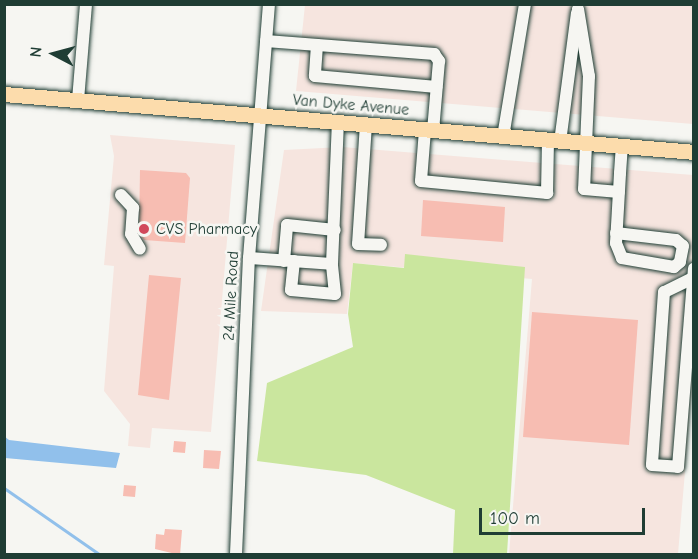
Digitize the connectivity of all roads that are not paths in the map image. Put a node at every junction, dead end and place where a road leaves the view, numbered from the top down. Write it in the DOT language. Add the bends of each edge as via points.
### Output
graph roads {
  1 [pos="86,4"];
  2 [pos="269,4"];
  3 [pos="525,4"];
  4 [pos="578,7"];
  5 [pos="266,41"];
  6 [pos="317,45"];
  7 [pos="566,76"];
  8 [pos="589,76"];
  9 [pos="437,87"];
  10 [pos="4,94"];
  11 [pos="78,100"];
  12 [pos="259,115"];
  13 [pos="339,122"];
  14 [pos="366,124"];
  15 [pos="429,130"];
  16 [pos="503,137"];
  17 [pos="554,142"];
  18 [pos="584,144"];
  19 [pos="622,147"];
  20 [pos="693,152"];
  21 [pos="619,192"];
  22 [pos="121,195"];
  23 [pos="335,230"];
  24 [pos="616,233"];
  25 [pos="381,246"];
  26 [pos="140,249"];
  27 [pos="249,258"];
  28 [pos="289,261"];
  29 [pos="333,264"];
  30 [pos="693,269"];
  31 [pos="693,278"];
  32 [pos="236,555"];
  1 -- 11 [label="street"];
  2 -- 5 [label="street, 24 Mile Road"];
  3 -- 16 [label="street"];
  4 -- 7 [label="street"];
  4 -- 8 [label="street"];
  5 -- 6 [label="street"];
  5 -- 12 [label="street, 24 Mile Road"];
  6 -- 9 [label="street" via="434,54 439,61"];
  6 -- 9 [label="street" via="315,76"];
  7 -- 8 [label="street"];
  7 -- 17 [label="street"];
  8 -- 18 [label="street"];
  9 -- 15 [label="street"];
  10 -- 11 [label="main road, Van Dyke Avenue"];
  11 -- 12 [label="main road, Van Dyke Avenue"];
  12 -- 13 [label="main road, Van Dyke Avenue"];
  12 -- 27 [label="street, 24 Mile Road"];
  13 -- 14 [label="main road, Van Dyke Avenue"];
  13 -- 23 [label="street"];
  14 -- 15 [label="main road, Van Dyke Avenue"];
  14 -- 25 [label="street" via="358,244"];
  15 -- 16 [label="main road, Van Dyke Avenue"];
  15 -- 17 [label="street" via="421,181 547,193"];
  16 -- 17 [label="main road, Van Dyke Avenue"];
  17 -- 18 [label="main road, Van Dyke Avenue"];
  18 -- 19 [label="main road, Van Dyke Avenue"];
  18 -- 21 [label="street" via="584,189"];
  19 -- 20 [label="main road, Van Dyke Avenue"];
  19 -- 21 [label="street"];
  21 -- 24 [label="street"];
  22 -- 26 [label="street" via="133,208 131,234"];
  23 -- 28 [label="street" via="287,225"];
  23 -- 29 [label="street"];
  24 -- 24 [label="street" via="622,258 674,267 680,262 683,246 676,240"];
  27 -- 28 [label="street"];
  27 -- 32 [label="street, 24 Mile Road"];
  28 -- 29 [label="street"];
  28 -- 29 [label="street" via="291,290 335,294"];
  30 -- 31 [label="street"];
  31 -- 31 [label="street" via="678,467 652,465 664,292"];
}
